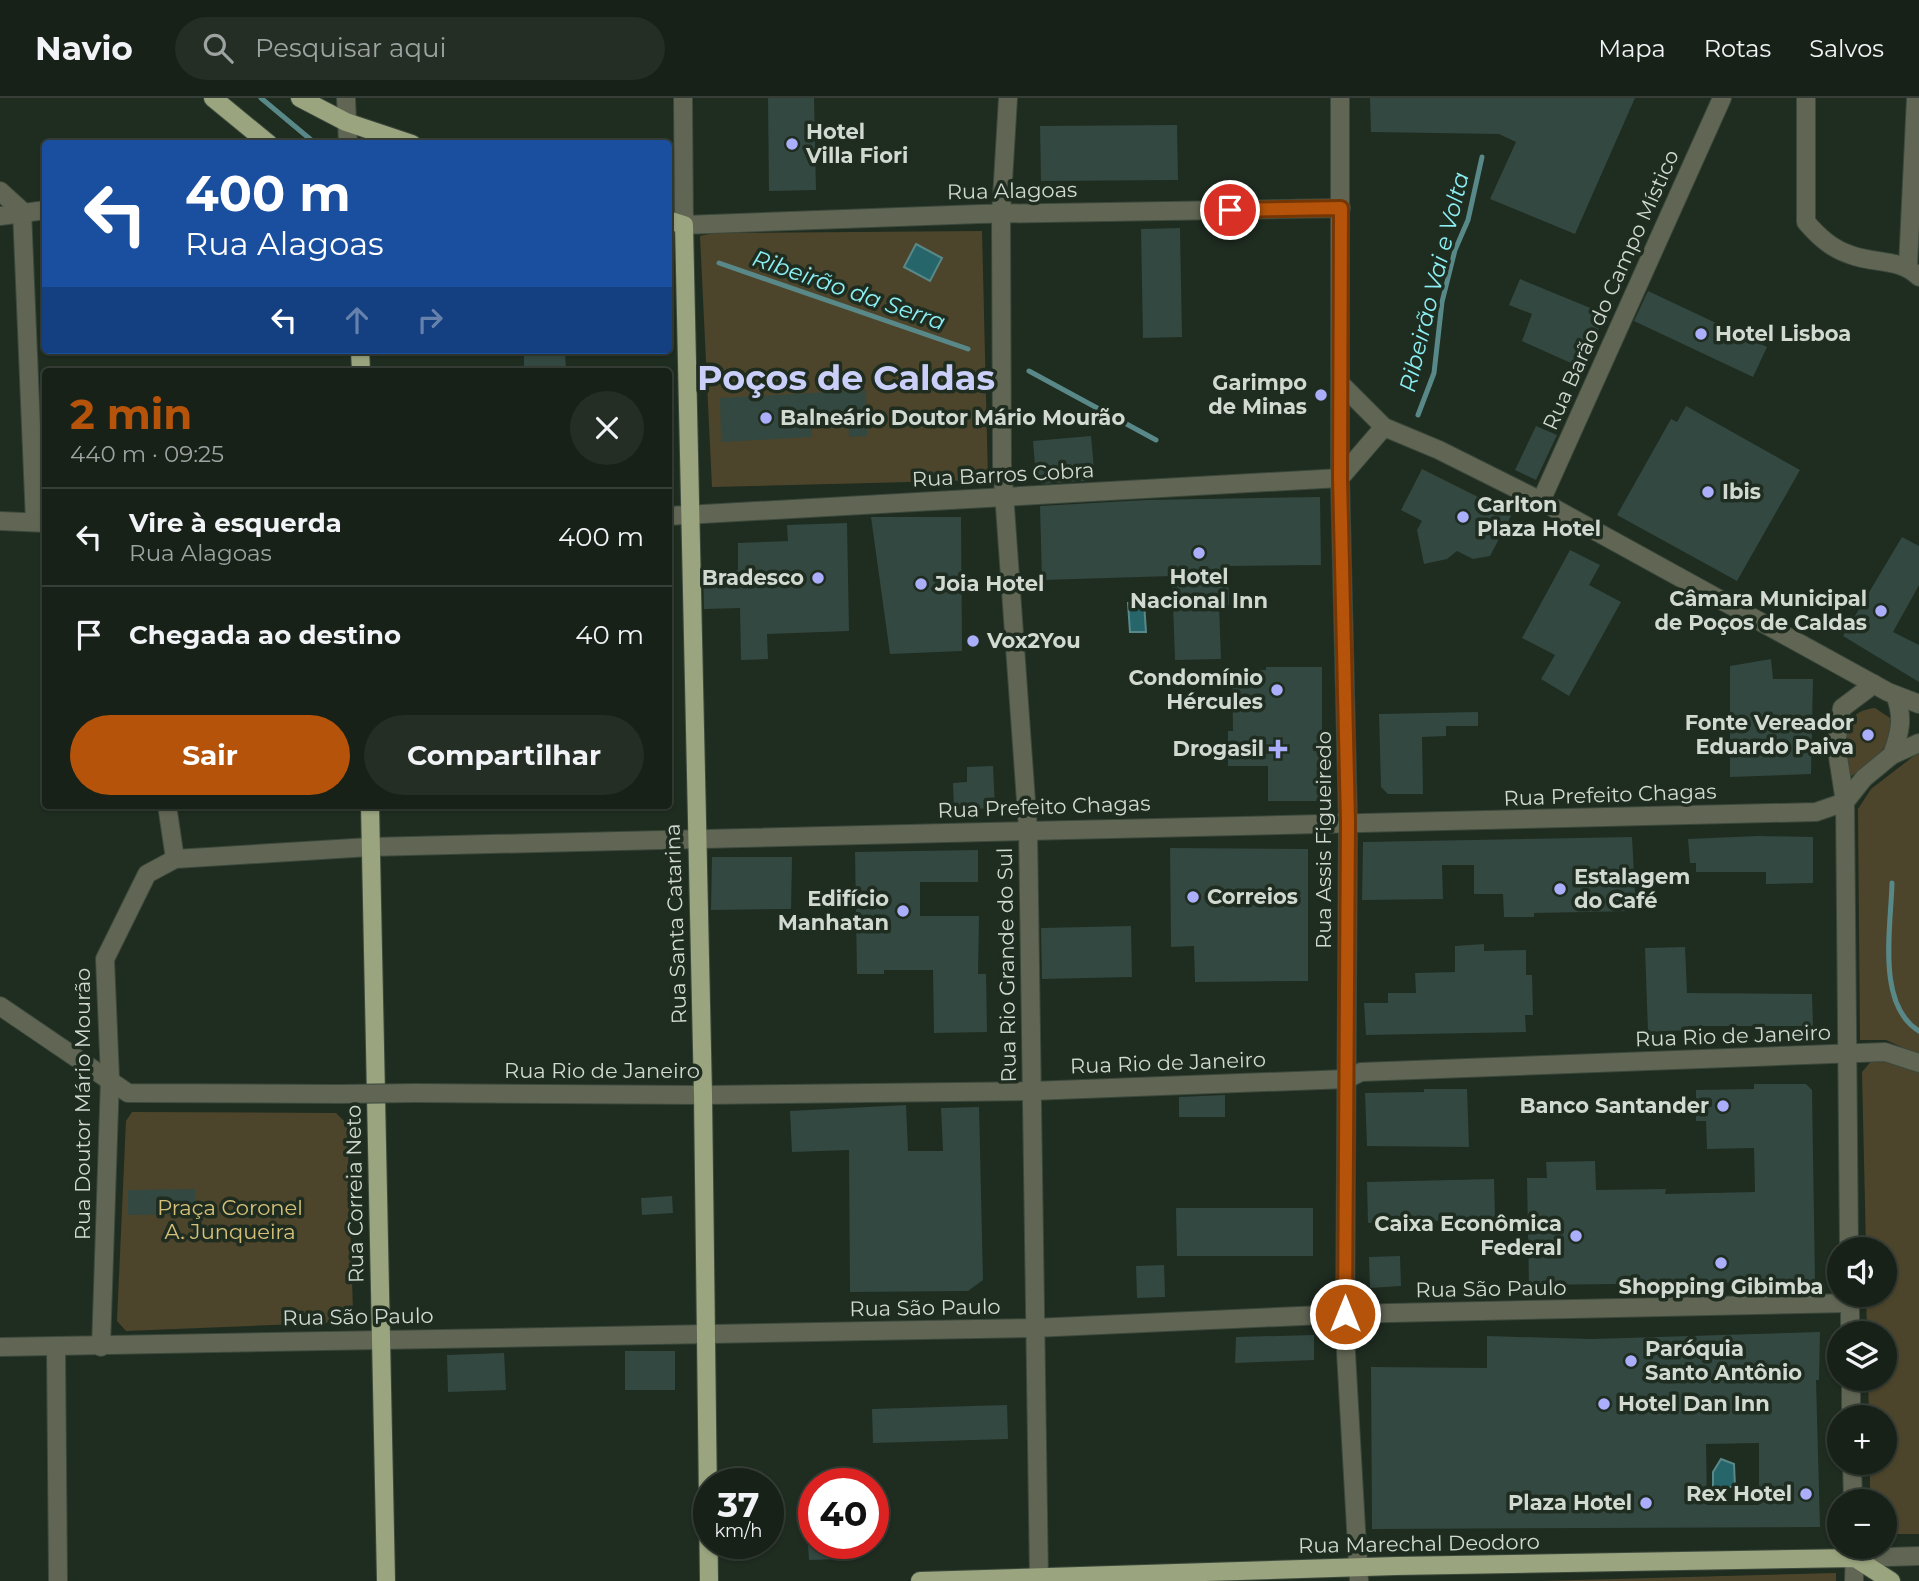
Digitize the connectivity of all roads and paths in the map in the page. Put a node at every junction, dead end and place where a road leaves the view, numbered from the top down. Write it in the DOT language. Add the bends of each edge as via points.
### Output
graph roads {
  1 [pos="213,98"];
  2 [pos="300,98"];
  3 [pos="346,98"];
  4 [pos="683,98"];
  5 [pos="1008,98"];
  6 [pos="1339,98"];
  7 [pos="1722,98"];
  8 [pos="1806,98"];
  9 [pos="1916,98"];
  10 [pos="347,134"];
  11 [pos="264,140"];
  12 [pos="386,140"];
  13 [pos="0,191"];
  14 [pos="1341,208"];
  15 [pos="42,210"];
  16 [pos="22,211"];
  17 [pos="1001,214"];
  18 [pos="0,216"];
  19 [pos="676,222"];
  20 [pos="1913,271"];
  21 [pos="677,273"];
  22 [pos="1342,385"];
  23 [pos="1384,427"];
  24 [pos="1340,478"];
  25 [pos="1004,499"];
  26 [pos="1541,501"];
  27 [pos="672,516"];
  28 [pos="692,516"];
  29 [pos="0,521"];
  30 [pos="40,522"];
  31 [pos="1874,684"];
  32 [pos="1895,695"];
  33 [pos="1919,704"];
  34 [pos="1919,743"];
  35 [pos="1892,755"];
  36 [pos="1844,802"];
  37 [pos="168,809"];
  38 [pos="370,809"];
  39 [pos="1348,822"];
  40 [pos="1028,829"];
  41 [pos="696,840"];
  42 [pos="370,846"];
  43 [pos="176,859"];
  44 [pos="0,1006"];
  45 [pos="1846,1055"];
  46 [pos="1919,1063"];
  47 [pos="110,1078"];
  48 [pos="1347,1079"];
  49 [pos="1032,1091"];
  50 [pos="704,1095"];
  51 [pos="1849,1237"];
  52 [pos="1827,1300"];
  53 [pos="1345,1314"];
  54 [pos="1034,1328"];
  55 [pos="705,1335"];
  56 [pos="382,1339"];
  57 [pos="0,1347"];
  58 [pos="57,1347"];
  59 [pos="101,1347"];
  60 [pos="1827,1554"];
  61 [pos="1897,1555"];
  62 [pos="1919,1556"];
  63 [pos="1855,1559"];
  64 [pos="1863,1559"];
  65 [pos="1358,1574"];
  66 [pos="1039,1578"];
  67 [pos="58,1581"];
  68 [pos="386,1581"];
  69 [pos="709,1581"];
  70 [pos="920,1581"];
  71 [pos="1854,1581"];
  72 [pos="1891,1581"];
  1 -- 11 [label="main road"];
  2 -- 10 [label="main road"];
  3 -- 10 [label="street"];
  4 -- 19 [label="street, Rua Santa Catarina"];
  5 -- 17 [label="street, Rua Rio Grande do Sul"];
  6 -- 14 [label="street, Rua Assis Figueiredo"];
  7 -- 26 [label="street, Rua Barão do Campo Místico"];
  8 -- 20 [label="street" via="1806,222 1824,242 1851,255"];
  9 -- 20 [label="street"];
  10 -- 12 [label="main road"];
  13 -- 16 [label="street"];
  14 -- 17 [label="street, Rua Alagoas"];
  14 -- 22 [label="street, Rua Assis Figueiredo"];
  15 -- 16 [label="street"];
  16 -- 18 [label="street"];
  16 -- 30 [label="street"];
  17 -- 19 [label="street, Rua Alagoas"];
  17 -- 25 [label="street, Rua Rio Grande do Sul"];
  19 -- 21 [label="main road, Rua Santa Catarina"];
  21 -- 28 [label="main road, Rua Santa Catarina"];
  22 -- 23 [label="street"];
  22 -- 24 [label="street, Rua Assis Figueiredo"];
  23 -- 24 [label="street"];
  23 -- 26 [label="street"];
  24 -- 25 [label="street, Rua Barros Cobra"];
  24 -- 39 [label="street, Rua Assis Figueiredo"];
  25 -- 28 [label="street, Rua Barros Cobra"];
  25 -- 40 [label="street, Rua Rio Grande do Sul"];
  26 -- 31 [label="street"];
  27 -- 28 [label="street, Rua Barros Cobra"];
  28 -- 41 [label="main road, Rua Santa Catarina"];
  29 -- 30 [label="street"];
  31 -- 32 [label="street"];
  31 -- 36 [label="street" via="1842,708 1837,723"];
  32 -- 33 [label="street"];
  32 -- 35 [label="street" via="1901,711"];
  34 -- 35 [label="street"];
  35 -- 36 [label="street"];
  36 -- 39 [label="street, Rua Prefeito Chagas" via="1816,812"];
  36 -- 45 [label="street"];
  37 -- 43 [label="street"];
  38 -- 42 [label="main road, Rua Correia Neto"];
  39 -- 40 [label="street, Rua Prefeito Chagas"];
  39 -- 48 [label="street, Rua Assis Figueiredo"];
  40 -- 41 [label="street, Rua Prefeito Chagas"];
  40 -- 49 [label="street, Rua Rio Grande do Sul"];
  41 -- 42 [label="street, Rua Prefeito Chagas"];
  41 -- 50 [label="main road, Rua Santa Catarina"];
  42 -- 43 [label="street, Rua Prefeito Chagas"];
  42 -- 56 [label="main road, Rua Correia Neto"];
  43 -- 47 [label="street, Rua Doutor Mário Mourão" via="147,874 105,959"];
  44 -- 47 [label="street"];
  45 -- 46 [label="street, Rua Rio de Janeiro" via="1885,1052"];
  45 -- 48 [label="street, Rua Rio de Janeiro" via="1361,1072"];
  45 -- 51 [label="street"];
  47 -- 50 [label="street, Rua Rio de Janeiro, bridge" via="128,1093"];
  47 -- 59 [label="street, Rua Doutor Mário Mourão"];
  48 -- 49 [label="street, Rua Rio de Janeiro"];
  48 -- 53 [label="street, Rua Assis Figueiredo"];
  49 -- 50 [label="street, Rua Rio de Janeiro"];
  49 -- 54 [label="street, Rua Rio Grande do Sul"];
  50 -- 55 [label="main road, Rua Santa Catarina"];
  52 -- 53 [label="street, Rua São Paulo"];
  53 -- 54 [label="street, Rua São Paulo"];
  53 -- 65 [label="street, Rua Assis Figueiredo"];
  54 -- 55 [label="street, Rua São Paulo"];
  54 -- 66 [label="street, Rua Rio Grande do Sul"];
  55 -- 56 [label="street, Rua São Paulo"];
  55 -- 69 [label="main road, Rua Santa Catarina"];
  56 -- 59 [label="street, Rua São Paulo"];
  56 -- 68 [label="main road, Rua Correia Neto"];
  57 -- 58 [label="street, Rua São Paulo"];
  58 -- 59 [label="street, Rua São Paulo"];
  58 -- 67 [label="street"];
  60 -- 65 [label="main road, Rua Marechal Deodoro"];
  61 -- 62 [label="street, Rua Marechal Deodoro"];
  63 -- 71 [label="street"];
  64 -- 72 [label="main road"];
  65 -- 66 [label="main road, Rua Marechal Deodoro"];
  66 -- 70 [label="main road, Rua Marechal Deodoro"];
}
